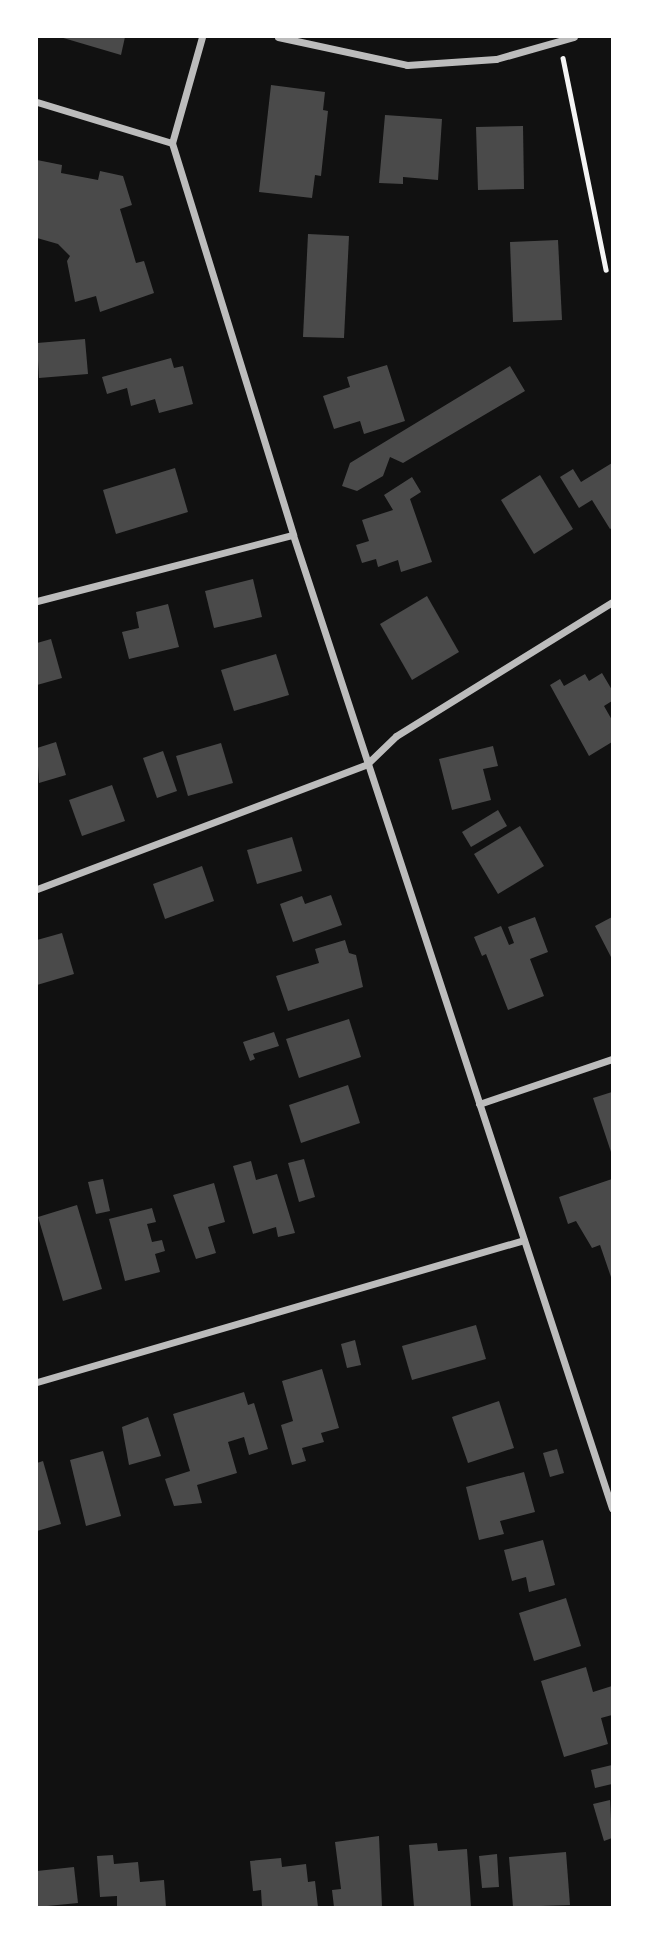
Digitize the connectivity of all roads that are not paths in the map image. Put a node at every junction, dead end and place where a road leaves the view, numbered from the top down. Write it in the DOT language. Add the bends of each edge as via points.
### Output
graph roads {
  1 [pos="202,37"];
  2 [pos="278,37"];
  3 [pos="574,37"];
  4 [pos="37,102"];
  5 [pos="172,143"];
  6 [pos="293,535"];
  7 [pos="37,601"];
  8 [pos="612,601"];
  9 [pos="367,764"];
  10 [pos="37,889"];
  11 [pos="612,1059"];
  12 [pos="479,1104"];
  13 [pos="524,1240"];
  14 [pos="37,1382"];
  15 [pos="612,1508"];
  1 -- 5 [label="street"];
  2 -- 3 [label="street" via="407,65 496,60"];
  4 -- 5 [label="street"];
  5 -- 6 [label="street"];
  6 -- 7 [label="street"];
  6 -- 9 [label="street"];
  8 -- 9 [label="street" via="396,736"];
  9 -- 10 [label="street"];
  9 -- 12 [label="street"];
  11 -- 12 [label="street"];
  12 -- 13 [label="street"];
  13 -- 14 [label="street"];
  13 -- 15 [label="street"];
}
